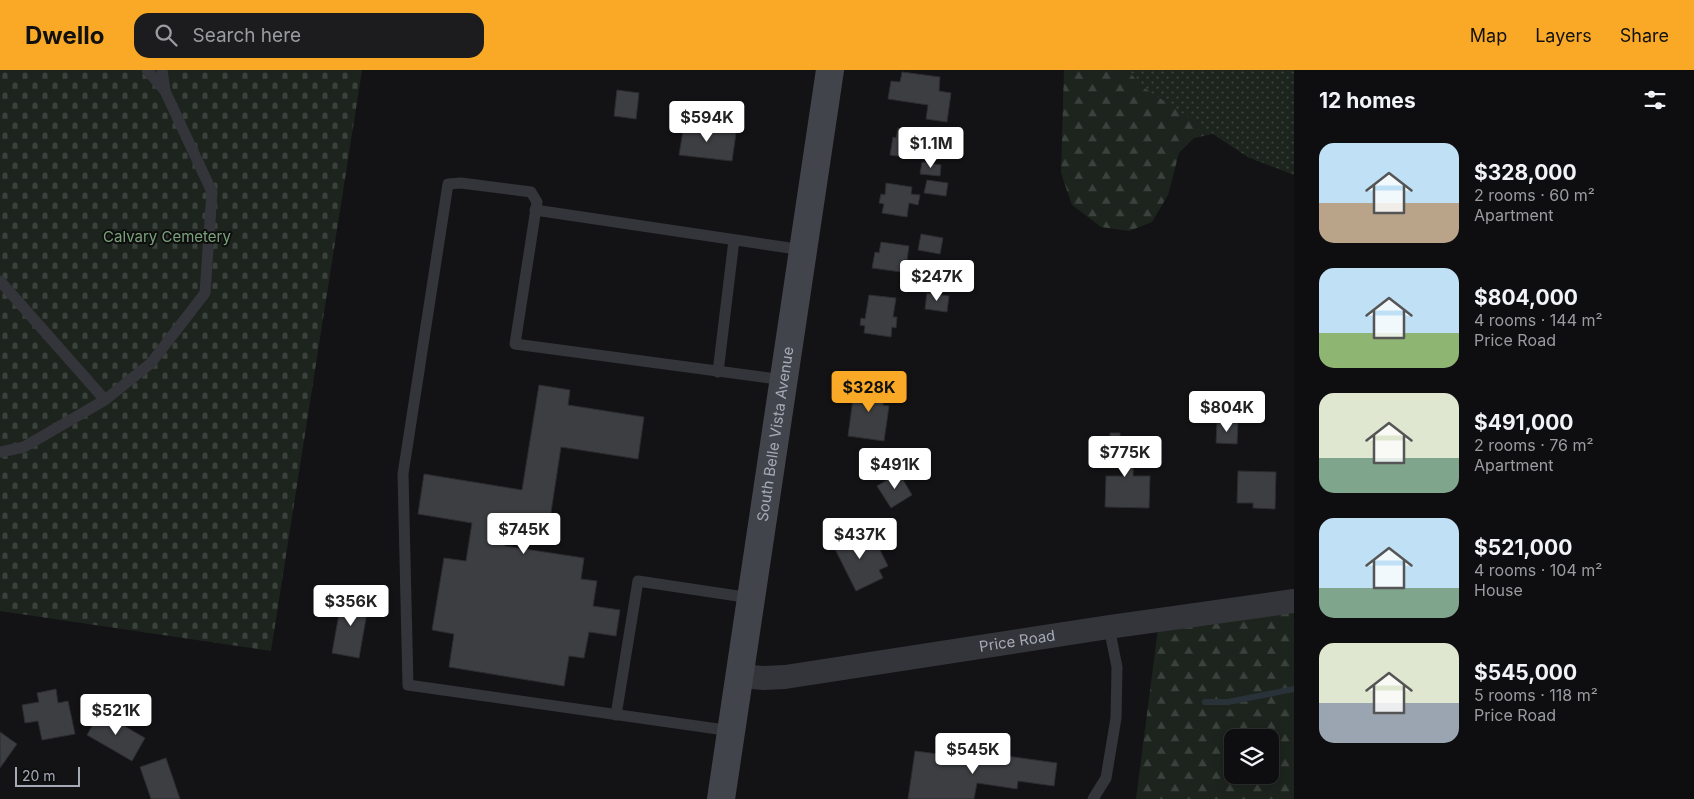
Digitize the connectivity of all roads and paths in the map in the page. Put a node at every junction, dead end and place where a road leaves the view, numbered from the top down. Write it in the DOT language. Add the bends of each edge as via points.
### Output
graph roads {
  1 [pos="147,70"];
  2 [pos="162,70"];
  3 [pos="830,70"];
  4 [pos="165,90"];
  5 [pos="535,210"];
  6 [pos="734,240"];
  7 [pos="804,250"];
  8 [pos="0,281"];
  9 [pos="718,372"];
  10 [pos="784,380"];
  11 [pos="106,400"];
  12 [pos="0,452"];
  13 [pos="751,598"];
  14 [pos="1294,601"];
  15 [pos="1109,627"];
  16 [pos="740,676"];
  17 [pos="616,715"];
  18 [pos="732,731"];
  19 [pos="721,799"];
  20 [pos="1093,799"];
  1 -- 4 [label="lane"];
  2 -- 4 [label="lane"];
  3 -- 7 [label="street, South Belle Vista Avenue"];
  4 -- 11 [label="lane" via="212,192 204,293 151,363"];
  5 -- 6 [label="lane"];
  5 -- 9 [label="lane" via="515,344"];
  5 -- 17 [label="lane" via="537,202 531,192 448,184 403,474 408,685"];
  6 -- 7 [label="lane"];
  6 -- 9 [label="lane"];
  7 -- 10 [label="street, South Belle Vista Avenue"];
  8 -- 11 [label="lane"];
  9 -- 10 [label="lane"];
  10 -- 13 [label="street, South Belle Vista Avenue"];
  11 -- 12 [label="lane" via="24,447"];
  13 -- 16 [label="street, South Belle Vista Avenue"];
  13 -- 17 [label="lane" via="638,581"];
  14 -- 15 [label="street, Price Road"];
  15 -- 16 [label="street, Price Road" via="785,678"];
  15 -- 20 [label="lane" via="1116,667 1116,718 1106,778"];
  16 -- 18 [label="street, South Belle Vista Avenue"];
  17 -- 18 [label="lane"];
  18 -- 19 [label="street, South Belle Vista Avenue"];
}
